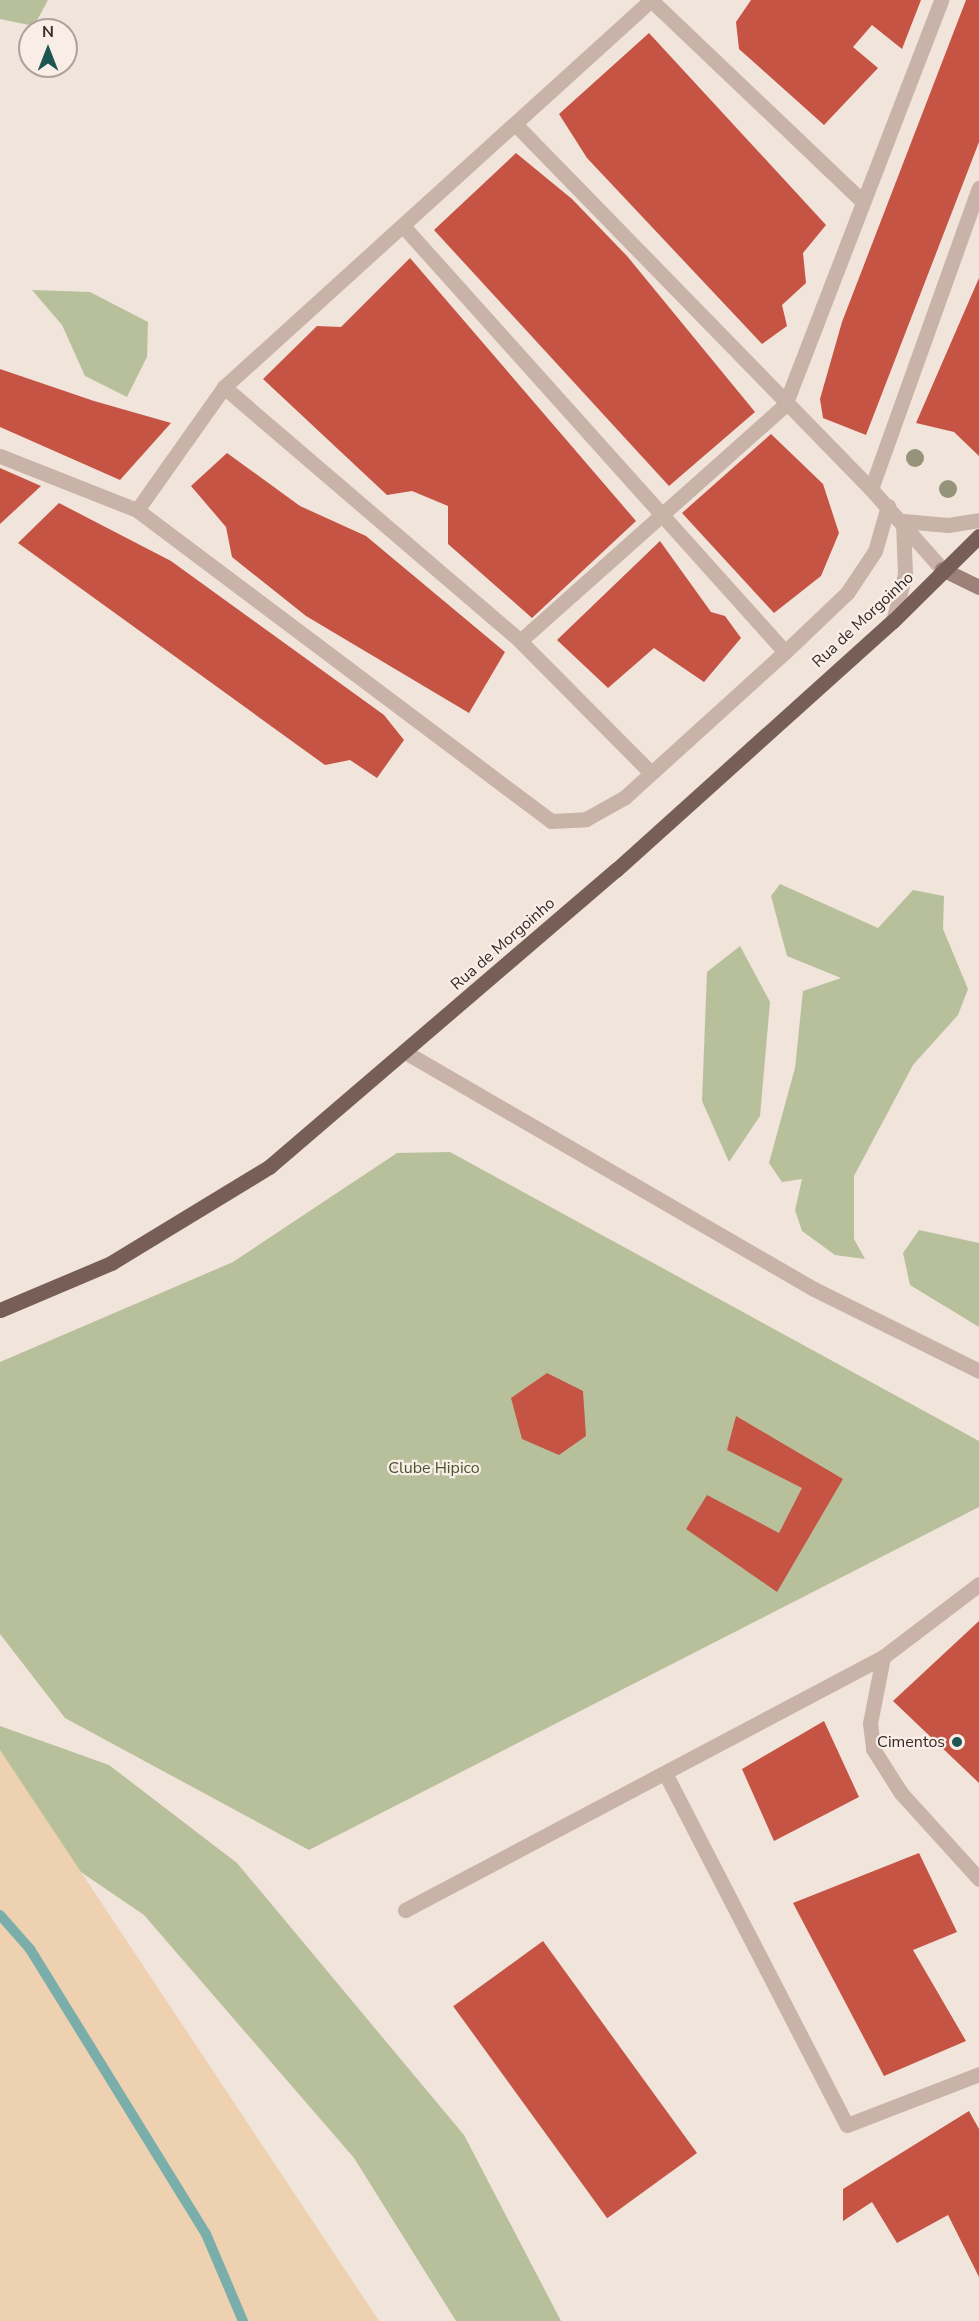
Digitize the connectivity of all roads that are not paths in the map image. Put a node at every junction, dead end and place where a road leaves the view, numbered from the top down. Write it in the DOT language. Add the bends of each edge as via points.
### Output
graph roads {
  1 [pos="651,0"];
  2 [pos="941,0"];
  3 [pos="516,125"];
  4 [pos="979,188"];
  5 [pos="861,200"];
  6 [pos="403,226"];
  7 [pos="224,387"];
  8 [pos="785,405"];
  9 [pos="0,456"];
  10 [pos="871,489"];
  11 [pos="888,506"];
  12 [pos="137,510"];
  13 [pos="663,512"];
  14 [pos="903,520"];
  15 [pos="979,520"];
  16 [pos="979,536"];
  17 [pos="942,569"];
  18 [pos="979,587"];
  19 [pos="893,621"];
  20 [pos="520,640"];
  21 [pos="785,652"];
  22 [pos="650,771"];
  23 [pos="405,1052"];
  24 [pos="0,1310"];
  25 [pos="979,1371"];
  26 [pos="979,1584"];
  27 [pos="883,1656"];
  28 [pos="665,1773"];
  29 [pos="979,1879"];
  30 [pos="405,1910"];
  31 [pos="979,2074"];
  1 -- 3 [label="street"];
  1 -- 5 [label="street"];
  2 -- 5 [label="street"];
  3 -- 6 [label="street"];
  3 -- 8 [label="street"];
  4 -- 10 [label="street"];
  5 -- 8 [label="street"];
  6 -- 7 [label="street"];
  6 -- 13 [label="street"];
  7 -- 12 [label="street"];
  7 -- 20 [label="street"];
  8 -- 10 [label="street"];
  8 -- 13 [label="street"];
  9 -- 12 [label="street"];
  10 -- 11 [label="street"];
  11 -- 14 [label="street"];
  11 -- 21 [label="street" via="875,550 847,593"];
  12 -- 22 [label="street" via="551,821 586,819 625,797"];
  13 -- 20 [label="street"];
  13 -- 21 [label="street"];
  14 -- 15 [label="street" via="948,525"];
  14 -- 17 [label="street"];
  14 -- 19 [label="street" via="905,574"];
  16 -- 17 [label="main road, Rua de Morgoinho"];
  17 -- 18 [label="street"];
  17 -- 19 [label="main road, Rua de Morgoinho"];
  19 -- 23 [label="main road, Rua de Morgoinho"];
  20 -- 22 [label="street"];
  21 -- 22 [label="street"];
  23 -- 24 [label="main road, Rua de Morgoinho" via="269,1167 111,1263"];
  23 -- 25 [label="street" via="814,1289"];
  26 -- 27 [label="street"];
  27 -- 28 [label="street"];
  27 -- 29 [label="street" via="870,1723 873,1749 901,1793"];
  28 -- 30 [label="street"];
  28 -- 31 [label="street" via="847,2125"];
}
